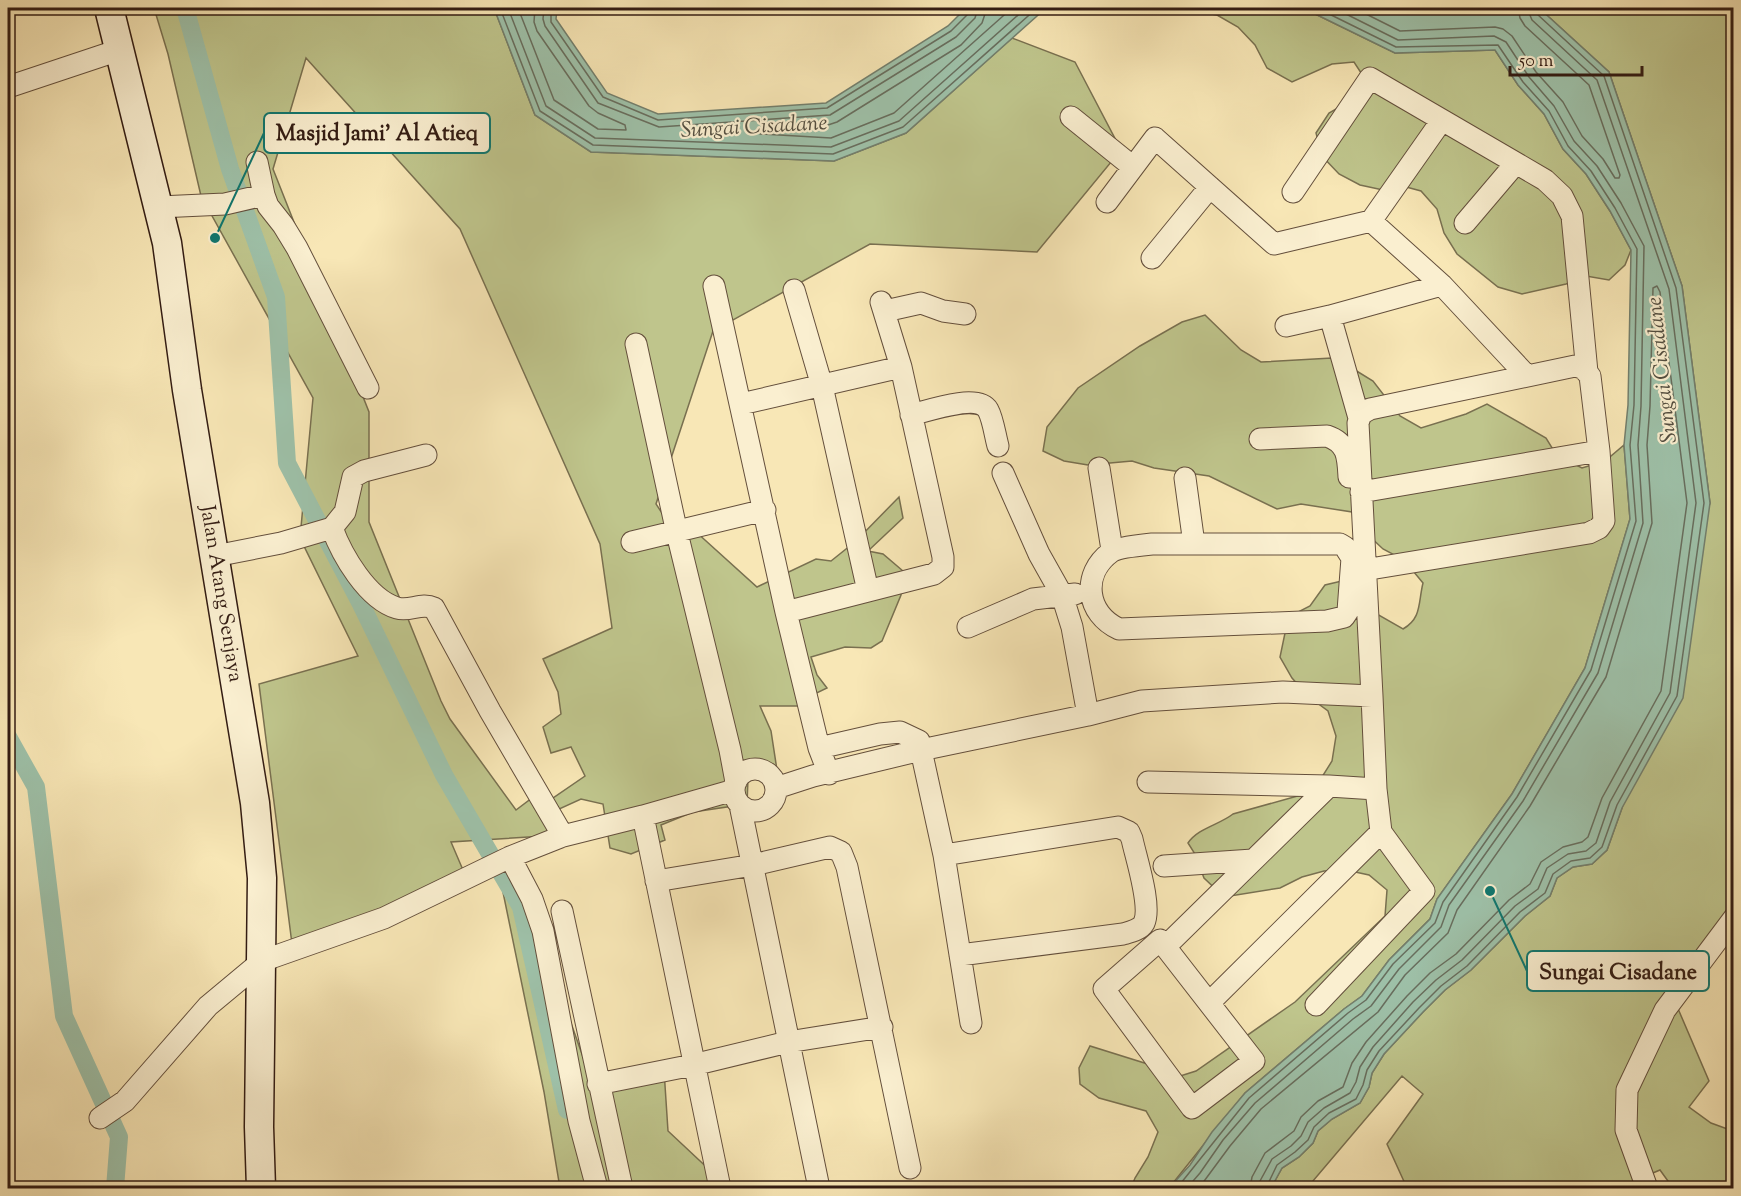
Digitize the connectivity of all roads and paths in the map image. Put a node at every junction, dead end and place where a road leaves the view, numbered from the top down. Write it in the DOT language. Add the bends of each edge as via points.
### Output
graph roads {
  1 [pos="109,8"];
  2 [pos="119,50"];
  3 [pos="8,87"];
  4 [pos="1071,117"];
  5 [pos="1442,120"];
  6 [pos="256,162"];
  7 [pos="1516,163"];
  8 [pos="1134,167"];
  9 [pos="1210,187"];
  10 [pos="1293,192"];
  11 [pos="259,196"];
  12 [pos="1107,202"];
  13 [pos="159,207"];
  14 [pos="1371,221"];
  15 [pos="1465,223"];
  16 [pos="1152,258"];
  17 [pos="1442,285"];
  18 [pos="714,286"];
  19 [pos="794,290"];
  20 [pos="965,314"];
  21 [pos="1330,316"];
  22 [pos="1286,326"];
  23 [pos="636,344"];
  24 [pos="901,367"];
  25 [pos="1587,372"];
  26 [pos="1527,376"];
  27 [pos="822,386"];
  28 [pos="368,388"];
  29 [pos="741,404"];
  30 [pos="911,414"];
  31 [pos="1359,418"];
  32 [pos="1260,439"];
  33 [pos="998,446"];
  34 [pos="1599,451"];
  35 [pos="426,455"];
  36 [pos="1099,468"];
  37 [pos="1004,473"];
  38 [pos="1185,478"];
  39 [pos="1361,492"];
  40 [pos="765,510"];
  41 [pos="329,529"];
  42 [pos="677,533"];
  43 [pos="632,542"];
  44 [pos="1194,544"];
  45 [pos="1112,550"];
  46 [pos="214,556"];
  47 [pos="1358,564"];
  48 [pos="868,591"];
  49 [pos="1090,593"];
  50 [pos="1062,594"];
  51 [pos="786,612"];
  52 [pos="968,627"];
  53 [pos="1372,696"];
  54 [pos="1088,715"];
  55 [pos="819,748"];
  56 [pos="921,750"];
  57 [pos="829,774"];
  58 [pos="1148,782"];
  59 [pos="1329,786"];
  60 [pos="776,789"];
  61 [pos="1376,789"];
  62 [pos="737,792"];
  63 [pos="643,816"];
  64 [pos="1381,832"];
  65 [pos="563,836"];
  66 [pos="944,855"];
  67 [pos="507,858"];
  68 [pos="1253,860"];
  69 [pos="753,866"];
  70 [pos="1164,866"];
  71 [pos="656,881"];
  72 [pos="562,911"];
  73 [pos="1734,918"];
  74 [pos="1165,947"];
  75 [pos="960,955"];
  76 [pos="262,961"];
  77 [pos="1209,1003"];
  78 [pos="1316,1005"];
  79 [pos="971,1023"];
  80 [pos="882,1027"];
  81 [pos="788,1042"];
  82 [pos="693,1065"];
  83 [pos="598,1084"];
  84 [pos="100,1118"];
  85 [pos="910,1168"];
  86 [pos="261,1188"];
  87 [pos="597,1188"];
  88 [pos="622,1188"];
  89 [pos="720,1188"];
  90 [pos="819,1188"];
  91 [pos="1647,1188"];
  1 -- 2 [label="main road, Jalan Atang Senjaya"];
  2 -- 3 [label="street"];
  2 -- 13 [label="main road, Jalan Atang Senjaya"];
  4 -- 8 [label="street"];
  5 -- 7 [label="street"];
  5 -- 10 [label="street" via="1370,78"];
  5 -- 14 [label="street"];
  6 -- 11 [label="street"];
  7 -- 15 [label="street"];
  7 -- 25 [label="street" via="1562,196 1572,216"];
  8 -- 9 [label="street" via="1155,138"];
  8 -- 12 [label="street"];
  9 -- 14 [label="street" via="1274,244"];
  9 -- 16 [label="street"];
  11 -- 13 [label="street" via="225,204"];
  11 -- 28 [label="street" via="297,248"];
  13 -- 46 [label="main road, Jalan Atang Senjaya"];
  14 -- 17 [label="street"];
  17 -- 21 [label="street"];
  17 -- 26 [label="street"];
  18 -- 29 [label="street"];
  19 -- 27 [label="street"];
  20 -- 24 [label="street" via="921,303 883,307"];
  21 -- 22 [label="street"];
  21 -- 31 [label="street"];
  23 -- 42 [label="street"];
  24 -- 27 [label="street"];
  24 -- 30 [label="street"];
  25 -- 26 [label="street" via="1575,366"];
  25 -- 34 [label="street"];
  26 -- 31 [label="street" via="1371,410"];
  27 -- 29 [label="street"];
  27 -- 48 [label="street"];
  29 -- 40 [label="street"];
  30 -- 33 [label="street" via="960,403 979,403 988,409"];
  30 -- 48 [label="street" via="943,567 934,574"];
  31 -- 39 [label="street"];
  32 -- 47 [label="street" via="1327,436 1340,443 1349,456"];
  34 -- 39 [label="street"];
  34 -- 47 [label="street" via="1604,521 1589,533"];
  35 -- 41 [label="street" via="353,477 345,512"];
  36 -- 45 [label="street"];
  37 -- 50 [label="street" via="1039,554"];
  38 -- 44 [label="street"];
  39 -- 47 [label="street"];
  40 -- 42 [label="street"];
  40 -- 51 [label="street"];
  41 -- 46 [label="street"];
  41 -- 65 [label="street" via="347,562 387,603 403,609 428,605 434,608"];
  42 -- 43 [label="street"];
  42 -- 62 [label="street"];
  44 -- 45 [label="street" via="1152,544"];
  44 -- 47 [label="street" via="1340,544"];
  45 -- 49 [label="street" via="1099,564"];
  46 -- 76 [label="main road, Jalan Atang Senjaya" via="255,803 262,878"];
  47 -- 49 [label="street" via="1348,611 1344,617 1327,621 1119,629 1107,624"];
  47 -- 53 [label="street"];
  48 -- 51 [label="street"];
  49 -- 50 [label="street"];
  50 -- 52 [label="street" via="1033,599"];
  50 -- 54 [label="street"];
  51 -- 55 [label="street"];
  53 -- 54 [label="street" via="1283,692 1142,700"];
  53 -- 61 [label="street"];
  54 -- 56 [label="street"];
  55 -- 56 [label="street" via="900,732 919,741"];
  55 -- 57 [label="street"];
  56 -- 57 [label="street"];
  56 -- 66 [label="street"];
  57 -- 60 [label="street"];
  58 -- 59 [label="street"];
  59 -- 61 [label="street"];
  59 -- 68 [label="street"];
  60 -- 62 [label="street" via="773,800 761,810 752,811"];
  60 -- 62 [label="street" via="764,771 756,769 741,775"];
  61 -- 64 [label="street"];
  62 -- 63 [label="street"];
  62 -- 69 [label="street"];
  63 -- 65 [label="street"];
  63 -- 71 [label="street"];
  64 -- 77 [label="street"];
  64 -- 78 [label="street" via="1424,891"];
  65 -- 67 [label="street"];
  66 -- 75 [label="street"];
  66 -- 75 [label="street" via="1118,827 1129,832 1132,839 1145,902 1145,922 1124,934"];
  67 -- 76 [label="street" via="384,918"];
  67 -- 87 [label="street" via="532,899 543,931 579,1121"];
  68 -- 70 [label="street"];
  68 -- 74 [label="street"];
  69 -- 71 [label="street"];
  69 -- 80 [label="street" via="830,847 841,852 848,867"];
  69 -- 81 [label="street"];
  71 -- 82 [label="street"];
  72 -- 83 [label="street"];
  73 -- 91 [label="street" via="1665,1010 1627,1090 1626,1130"];
  74 -- 77 [label="street"];
  74 -- 77 [label="street" via="1160,940 1104,990 1192,1108 1254,1061"];
  75 -- 79 [label="street"];
  76 -- 84 [label="street" via="208,1006 119,1106"];
  76 -- 86 [label="main road, Jalan Atang Senjaya"];
  80 -- 81 [label="street"];
  80 -- 85 [label="street"];
  81 -- 82 [label="street"];
  81 -- 90 [label="street"];
  82 -- 83 [label="street"];
  82 -- 89 [label="street"];
  83 -- 88 [label="street"];
}
